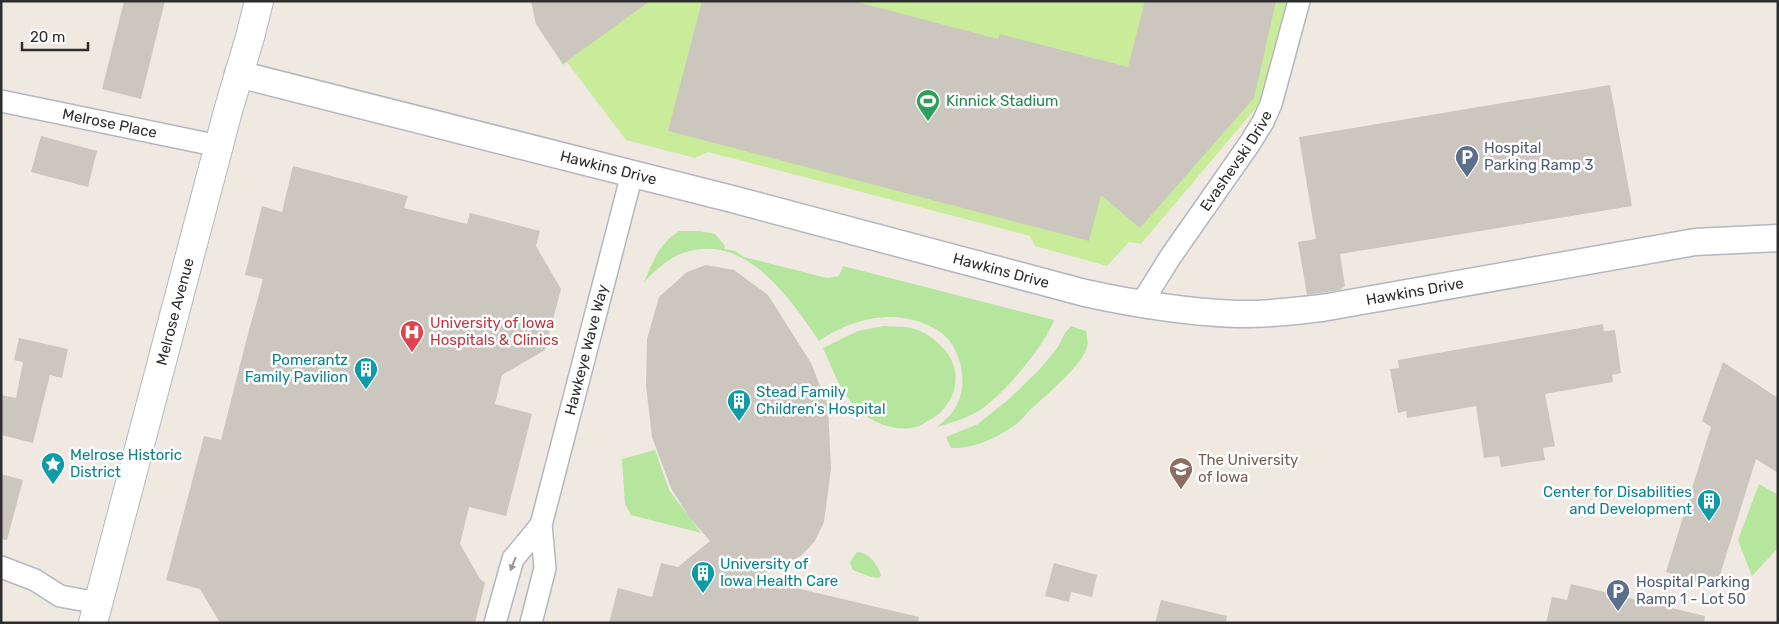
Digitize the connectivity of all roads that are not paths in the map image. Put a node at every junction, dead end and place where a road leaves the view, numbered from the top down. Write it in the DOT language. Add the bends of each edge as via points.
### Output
graph roads {
  1 [pos="259,1"];
  2 [pos="1299,1"];
  3 [pos="238,74"];
  4 [pos="1,101"];
  5 [pos="219,146"];
  6 [pos="632,174"];
  7 [pos="1778,238"];
  8 [pos="1141,304"];
  9 [pos="542,525"];
  10 [pos="1,567"];
  11 [pos="96,613"];
  12 [pos="495,623"];
  13 [pos="531,623"];
  1 -- 3 [label="main road, Melrose Avenue"];
  2 -- 8 [label="street, Evashevski Drive" via="1263,122"];
  3 -- 5 [label="main road, Melrose Avenue"];
  3 -- 6 [label="street, Hawkins Drive"];
  4 -- 5 [label="street, Melrose Place"];
  5 -- 11 [label="main road, Melrose Avenue"];
  6 -- 8 [label="street, Hawkins Drive" via="1085,293"];
  6 -- 9 [label="street, Hawkeye Wave Way"];
  7 -- 8 [label="street, Hawkins Drive" via="1695,242 1322,308 1239,314"];
  9 -- 12 [label="street, Hawkeye Wave Way, one-way" via="513,560"];
  9 -- 13 [label="street, Hawkeye Wave Way" via="545,568"];
  10 -- 11 [label="street" via="35,580"];
}
